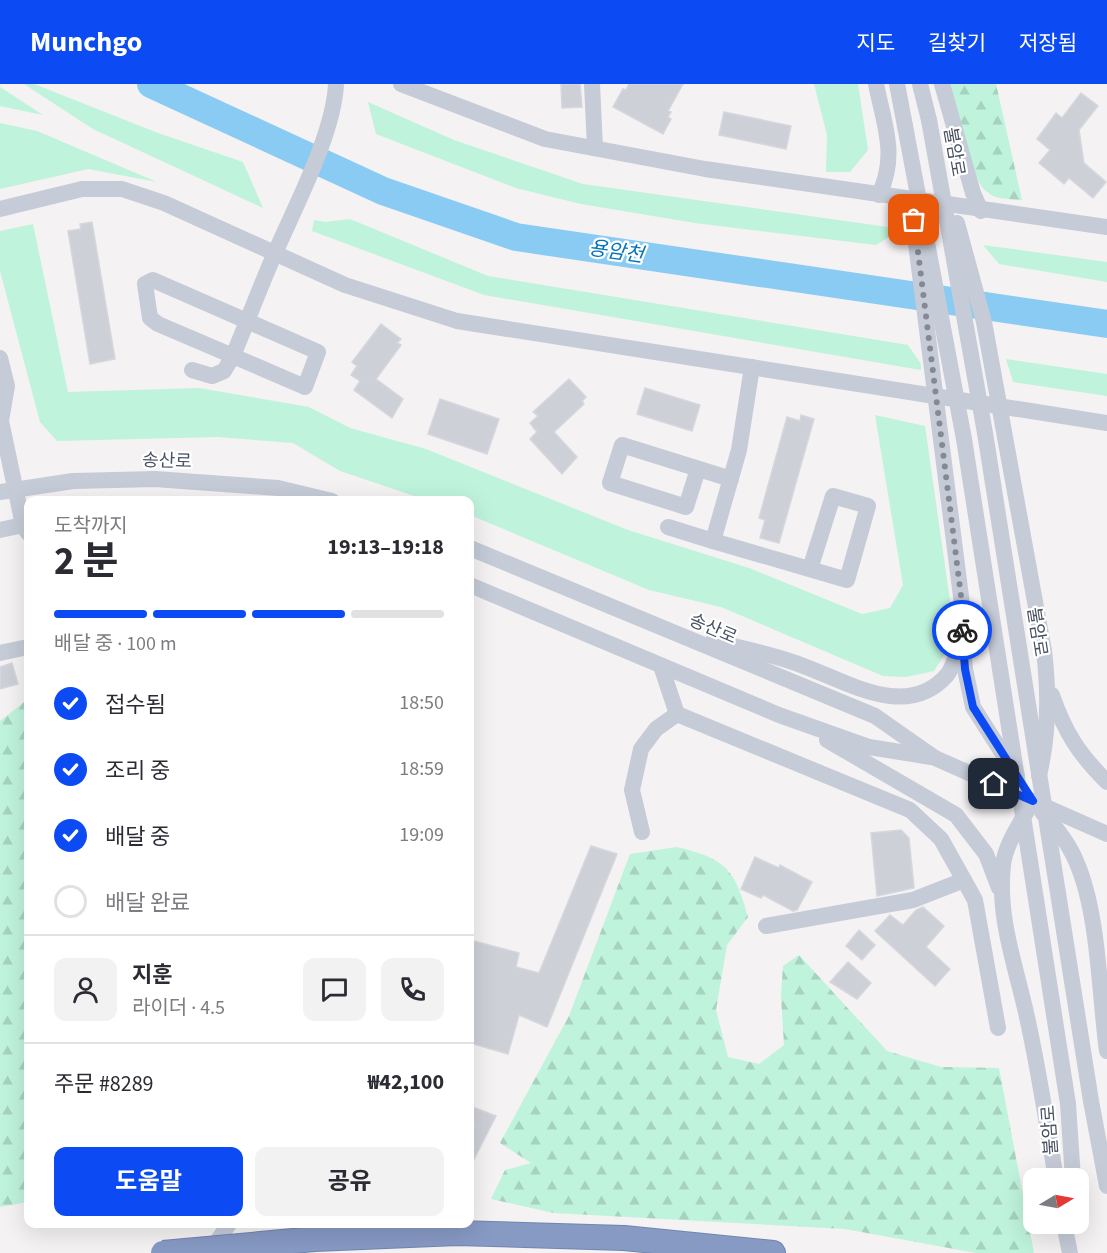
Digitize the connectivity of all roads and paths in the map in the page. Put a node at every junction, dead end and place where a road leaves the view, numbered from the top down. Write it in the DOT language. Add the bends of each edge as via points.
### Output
graph roads {
  1 [pos="401,84"];
  2 [pos="592,84"];
  3 [pos="876,84"];
  4 [pos="897,84"];
  5 [pos="920,84"];
  6 [pos="942,84"];
  7 [pos="336,86"];
  8 [pos="929,120"];
  9 [pos="905,126"];
  10 [pos="595,148"];
  11 [pos="879,195"];
  12 [pos="0,209"];
  13 [pos="981,211"];
  14 [pos="1107,227"];
  15 [pos="275,253"];
  16 [pos="247,321"];
  17 [pos="233,356"];
  18 [pos="0,358"];
  19 [pos="752,367"];
  20 [pos="192,370"];
  21 [pos="1,421"];
  22 [pos="1107,423"];
  23 [pos="698,469"];
  24 [pos="731,479"];
  25 [pos="7,490"];
  26 [pos="311,496"];
  27 [pos="24,522"];
  28 [pos="669,527"];
  29 [pos="24,528"];
  30 [pos="0,530"];
  31 [pos="713,541"];
  32 [pos="474,550"];
  33 [pos="810,569"];
  34 [pos="474,587"];
  35 [pos="648,623"];
  36 [pos="962,638"];
  37 [pos="24,647"];
  38 [pos="0,653"];
  39 [pos="661,666"];
  40 [pos="1048,682"];
  41 [pos="677,714"];
  42 [pos="793,719"];
  43 [pos="935,758"];
  44 [pos="1107,782"];
  45 [pos="1033,801"];
  46 [pos="642,832"];
  47 [pos="1107,834"];
  48 [pos="964,880"];
  49 [pos="1002,897"];
  50 [pos="766,926"];
  51 [pos="1107,993"];
  52 [pos="1103,1018"];
  53 [pos="998,1028"];
  54 [pos="1107,1051"];
  55 [pos="1054,1168"];
  56 [pos="1072,1168"];
  57 [pos="1107,1186"];
  58 [pos="226,1228"];
  59 [pos="1066,1234"];
  60 [pos="1076,1234"];
  61 [pos="163,1253"];
  62 [pos="208,1253"];
  63 [pos="773,1253"];
  64 [pos="1070,1253"];
  65 [pos="1077,1253"];
  1 -- 10 [label="street" via="545,139"];
  2 -- 10 [label="street"];
  3 -- 11 [label="street" via="891,158"];
  4 -- 9 [label="street, 불암로"];
  5 -- 8 [label="street, 불암로"];
  6 -- 13 [label="street"];
  7 -- 15 [label="street" via="322,141"];
  8 -- 40 [label="street, bridge" via="984,322"];
  8 -- 57 [label="street, 불암로, bridge" via="986,433"];
  9 -- 36 [label="street, bridge" via="915,243 963,612"];
  9 -- 56 [label="street, 불암로, bridge" via="964,439 1068,1104"];
  10 -- 11 [label="street"];
  11 -- 13 [label="street"];
  12 -- 15 [label="street" via="82,189 122,189 164,203"];
  13 -- 14 [label="street"];
  15 -- 16 [label="street"];
  15 -- 19 [label="street" via="345,285 458,321"];
  16 -- 17 [label="street"];
  16 -- 17 [label="street" via="318,352 305,387"];
  16 -- 17 [label="street" via="153,279 145,284 150,318"];
  17 -- 20 [label="street" via="224,371 212,375"];
  18 -- 21 [label="street" via="7,386"];
  19 -- 22 [label="street"];
  19 -- 24 [label="street"];
  21 -- 25 [label="street"];
  23 -- 23 [label="street" via="622,445 610,483 686,507"];
  23 -- 24 [label="street"];
  24 -- 31 [label="street"];
  25 -- 26 [label="street, 송산로" via="74,481 156,479 278,488"];
  25 -- 27 [label="street"];
  28 -- 31 [label="street"];
  29 -- 30 [label="street"];
  31 -- 33 [label="street"];
  32 -- 35 [label="street, 송산로"];
  33 -- 33 [label="street" via="847,580 868,506 833,496"];
  34 -- 39 [label="street, 송산로"];
  35 -- 36 [label="street" via="804,666 858,689 890,697 922,693 948,675"];
  35 -- 43 [label="street, 송산로" via="875,716"];
  36 -- 45 [label="street" via="973,707"];
  37 -- 38 [label="street"];
  39 -- 41 [label="street"];
  39 -- 42 [label="street, 송산로"];
  40 -- 44 [label="street" via="1062,724 1080,754"];
  40 -- 45 [label="street" via="1045,749"];
  41 -- 46 [label="street" via="656,729 641,749 632,790"];
  41 -- 48 [label="street" via="910,810 941,839"];
  42 -- 43 [label="street, 송산로" via="868,747"];
  42 -- 49 [label="street" via="956,815 986,854"];
  43 -- 45 [label="street, 송산로"];
  45 -- 47 [label="street, 송산로"];
  45 -- 49 [label="street" via="1003,862"];
  45 -- 52 [label="street" via="1059,831 1076,861 1091,912"];
  48 -- 50 [label="street" via="913,900"];
  48 -- 53 [label="street" via="975,900"];
  49 -- 55 [label="street" via="1007,943 1027,1016"];
  51 -- 52 [label="street"];
  52 -- 54 [label="street"];
  58 -- 62 [label="street"];
  59 -- 64 [label="street"];
  60 -- 65 [label="street"];
  61 -- 63 [label="highway, bridge" via="315,1239 457,1233 624,1238"];
}
